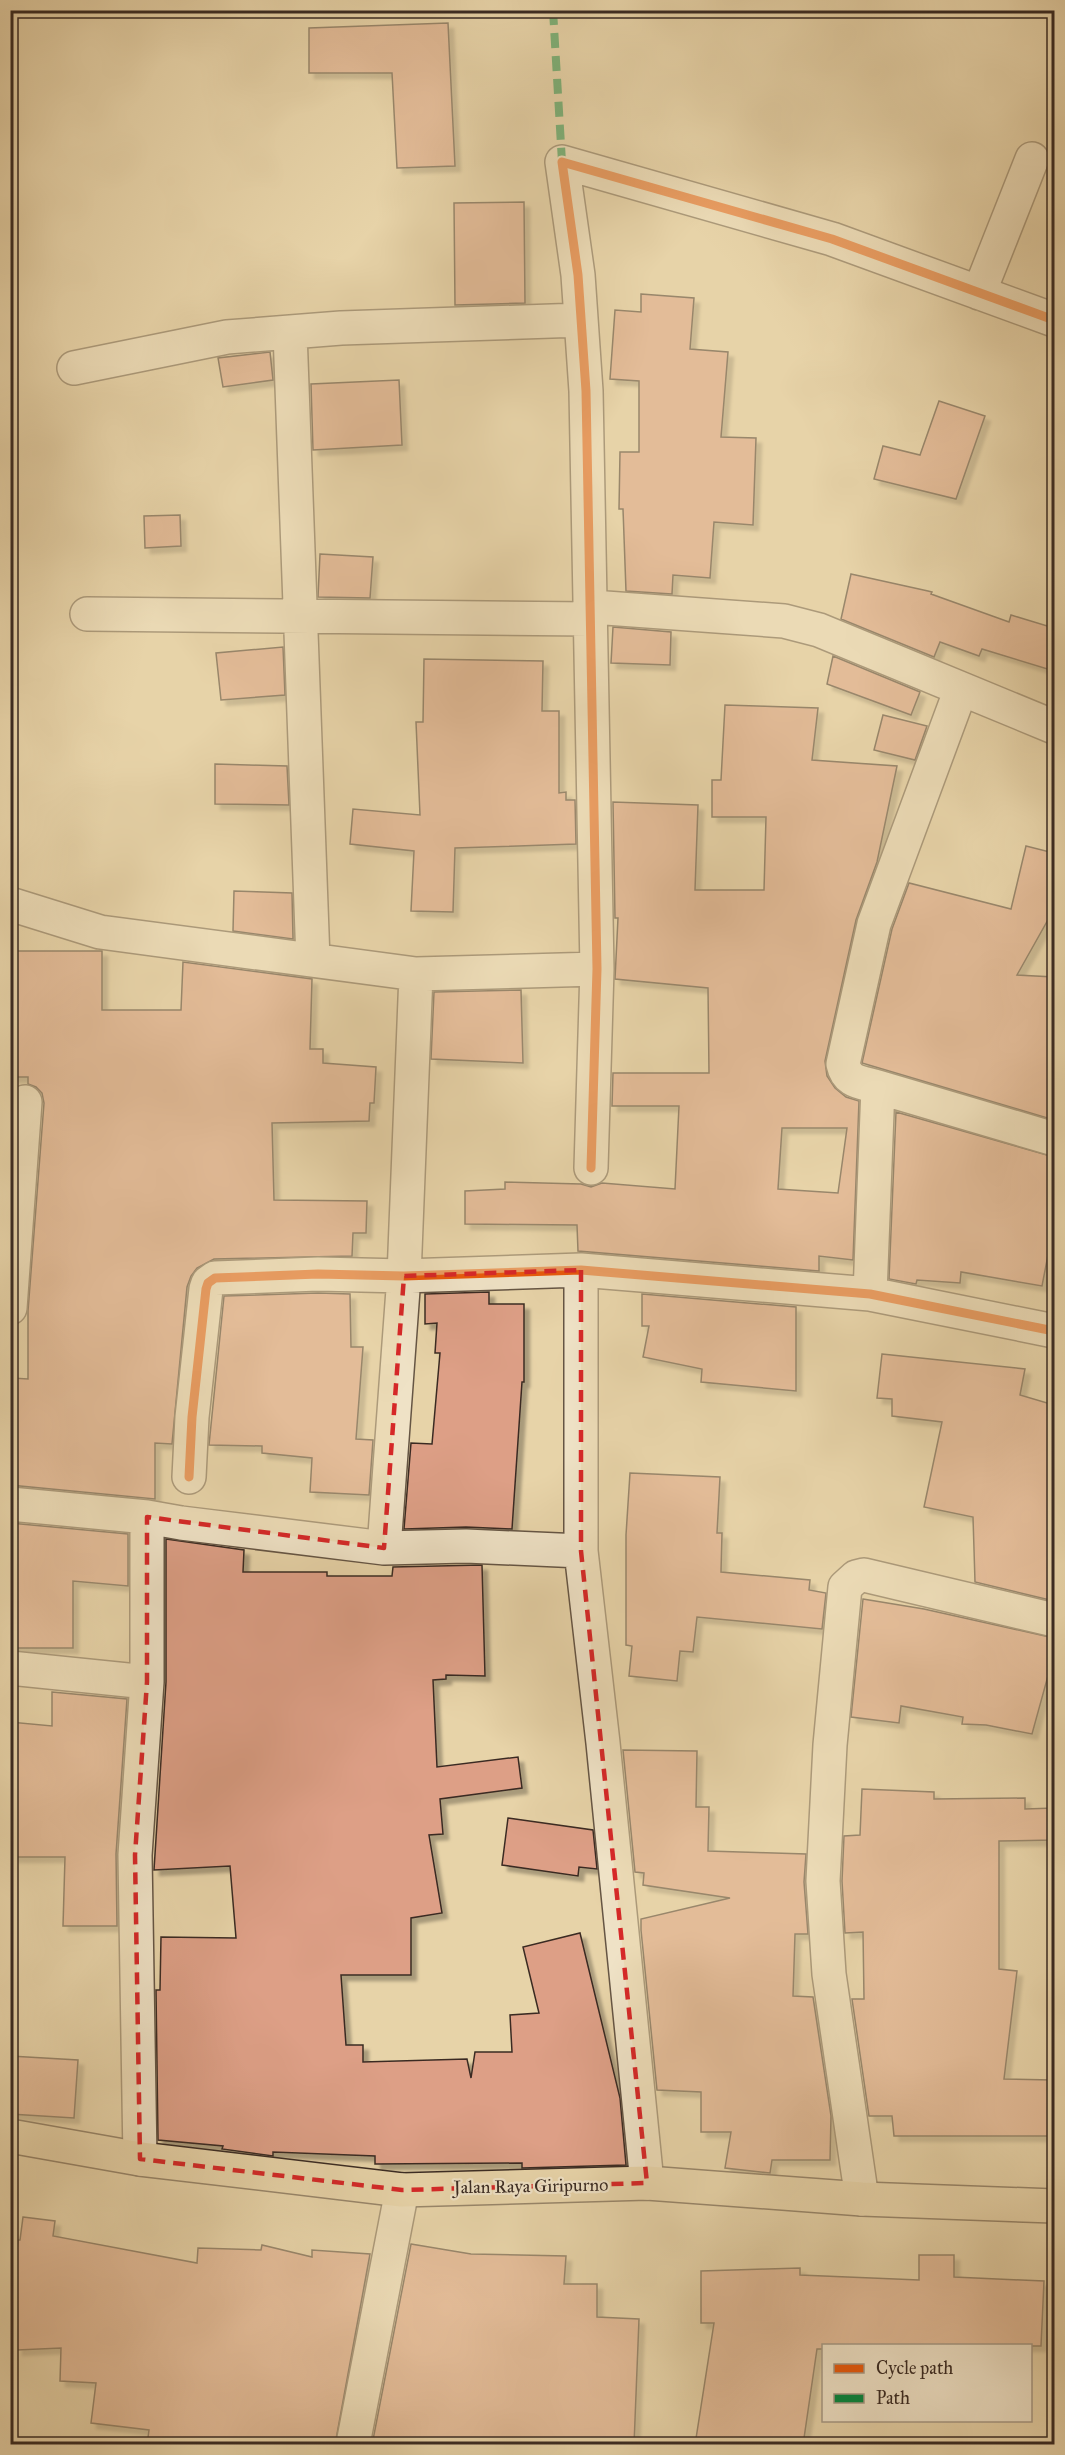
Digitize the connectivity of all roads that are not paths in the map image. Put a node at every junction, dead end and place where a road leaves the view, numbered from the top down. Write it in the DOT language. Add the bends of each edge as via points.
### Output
graph roads {
  1 [pos="1032,159"];
  2 [pos="980,293"];
  3 [pos="581,320"];
  4 [pos="1054,320"];
  5 [pos="290,332"];
  6 [pos="74,368"];
  7 [pos="591,613"];
  8 [pos="87,614"];
  9 [pos="299,617"];
  10 [pos="961,688"];
  11 [pos="1054,727"];
  12 [pos="10,904"];
  13 [pos="313,960"];
  14 [pos="597,969"];
  15 [pos="416,974"];
  16 [pos="878,1087"];
  17 [pos="24,1102"];
  18 [pos="1054,1138"];
  19 [pos="591,1168"];
  20 [pos="581,1270"];
  21 [pos="404,1276"];
  22 [pos="870,1294"];
  23 [pos="10,1308"];
  24 [pos="1054,1331"];
  25 [pos="189,1477"];
  26 [pos="10,1504"];
  27 [pos="147,1517"];
  28 [pos="384,1548"];
  29 [pos="581,1551"];
  30 [pos="1054,1620"];
  31 [pos="10,1668"];
  32 [pos="147,1682"];
  33 [pos="10,2136"];
  34 [pos="140,2159"];
  35 [pos="647,2183"];
  36 [pos="402,2190"];
  37 [pos="861,2199"];
  38 [pos="1054,2206"];
  39 [pos="353,2445"];
  1 -- 2 [label="street"];
  2 -- 3 [label="street" via="832,239 562,162"];
  2 -- 4 [label="street"];
  3 -- 5 [label="street"];
  3 -- 7 [label="street"];
  5 -- 6 [label="street" via="227,337"];
  5 -- 9 [label="street"];
  7 -- 9 [label="street"];
  7 -- 10 [label="street" via="784,621"];
  7 -- 14 [label="street"];
  8 -- 9 [label="street"];
  9 -- 13 [label="street"];
  10 -- 11 [label="street"];
  10 -- 16 [label="street" via="874,924 846,1048 843,1064 849,1078"];
  12 -- 13 [label="street" via="100,932"];
  13 -- 15 [label="street"];
  14 -- 15 [label="street"];
  14 -- 19 [label="street"];
  15 -- 21 [label="street"];
  16 -- 18 [label="street"];
  16 -- 22 [label="street"];
  17 -- 23 [label="street"];
  20 -- 21 [label="street"];
  20 -- 22 [label="street"];
  20 -- 29 [label="street"];
  21 -- 25 [label="street" via="318,1274 211,1279 204,1300"];
  21 -- 28 [label="street"];
  22 -- 24 [label="street"];
  26 -- 27 [label="street"];
  27 -- 28 [label="street"];
  27 -- 32 [label="street"];
  28 -- 29 [label="street" via="465,1546"];
  29 -- 35 [label="street"];
  30 -- 37 [label="street" via="864,1575 845,1587 830,1745 823,1881 830,1974"];
  31 -- 32 [label="street"];
  32 -- 34 [label="street" via="135,1855"];
  33 -- 34 [label="main road, Jalan Raya Giripurno"];
  34 -- 36 [label="main road, Jalan Raya Giripurno"];
  35 -- 36 [label="main road, Jalan Raya Giripurno"];
  35 -- 37 [label="main road, Jalan Raya Giripurno"];
  36 -- 39 [label="street"];
  37 -- 38 [label="main road, Jalan Raya Giripurno"];
}
